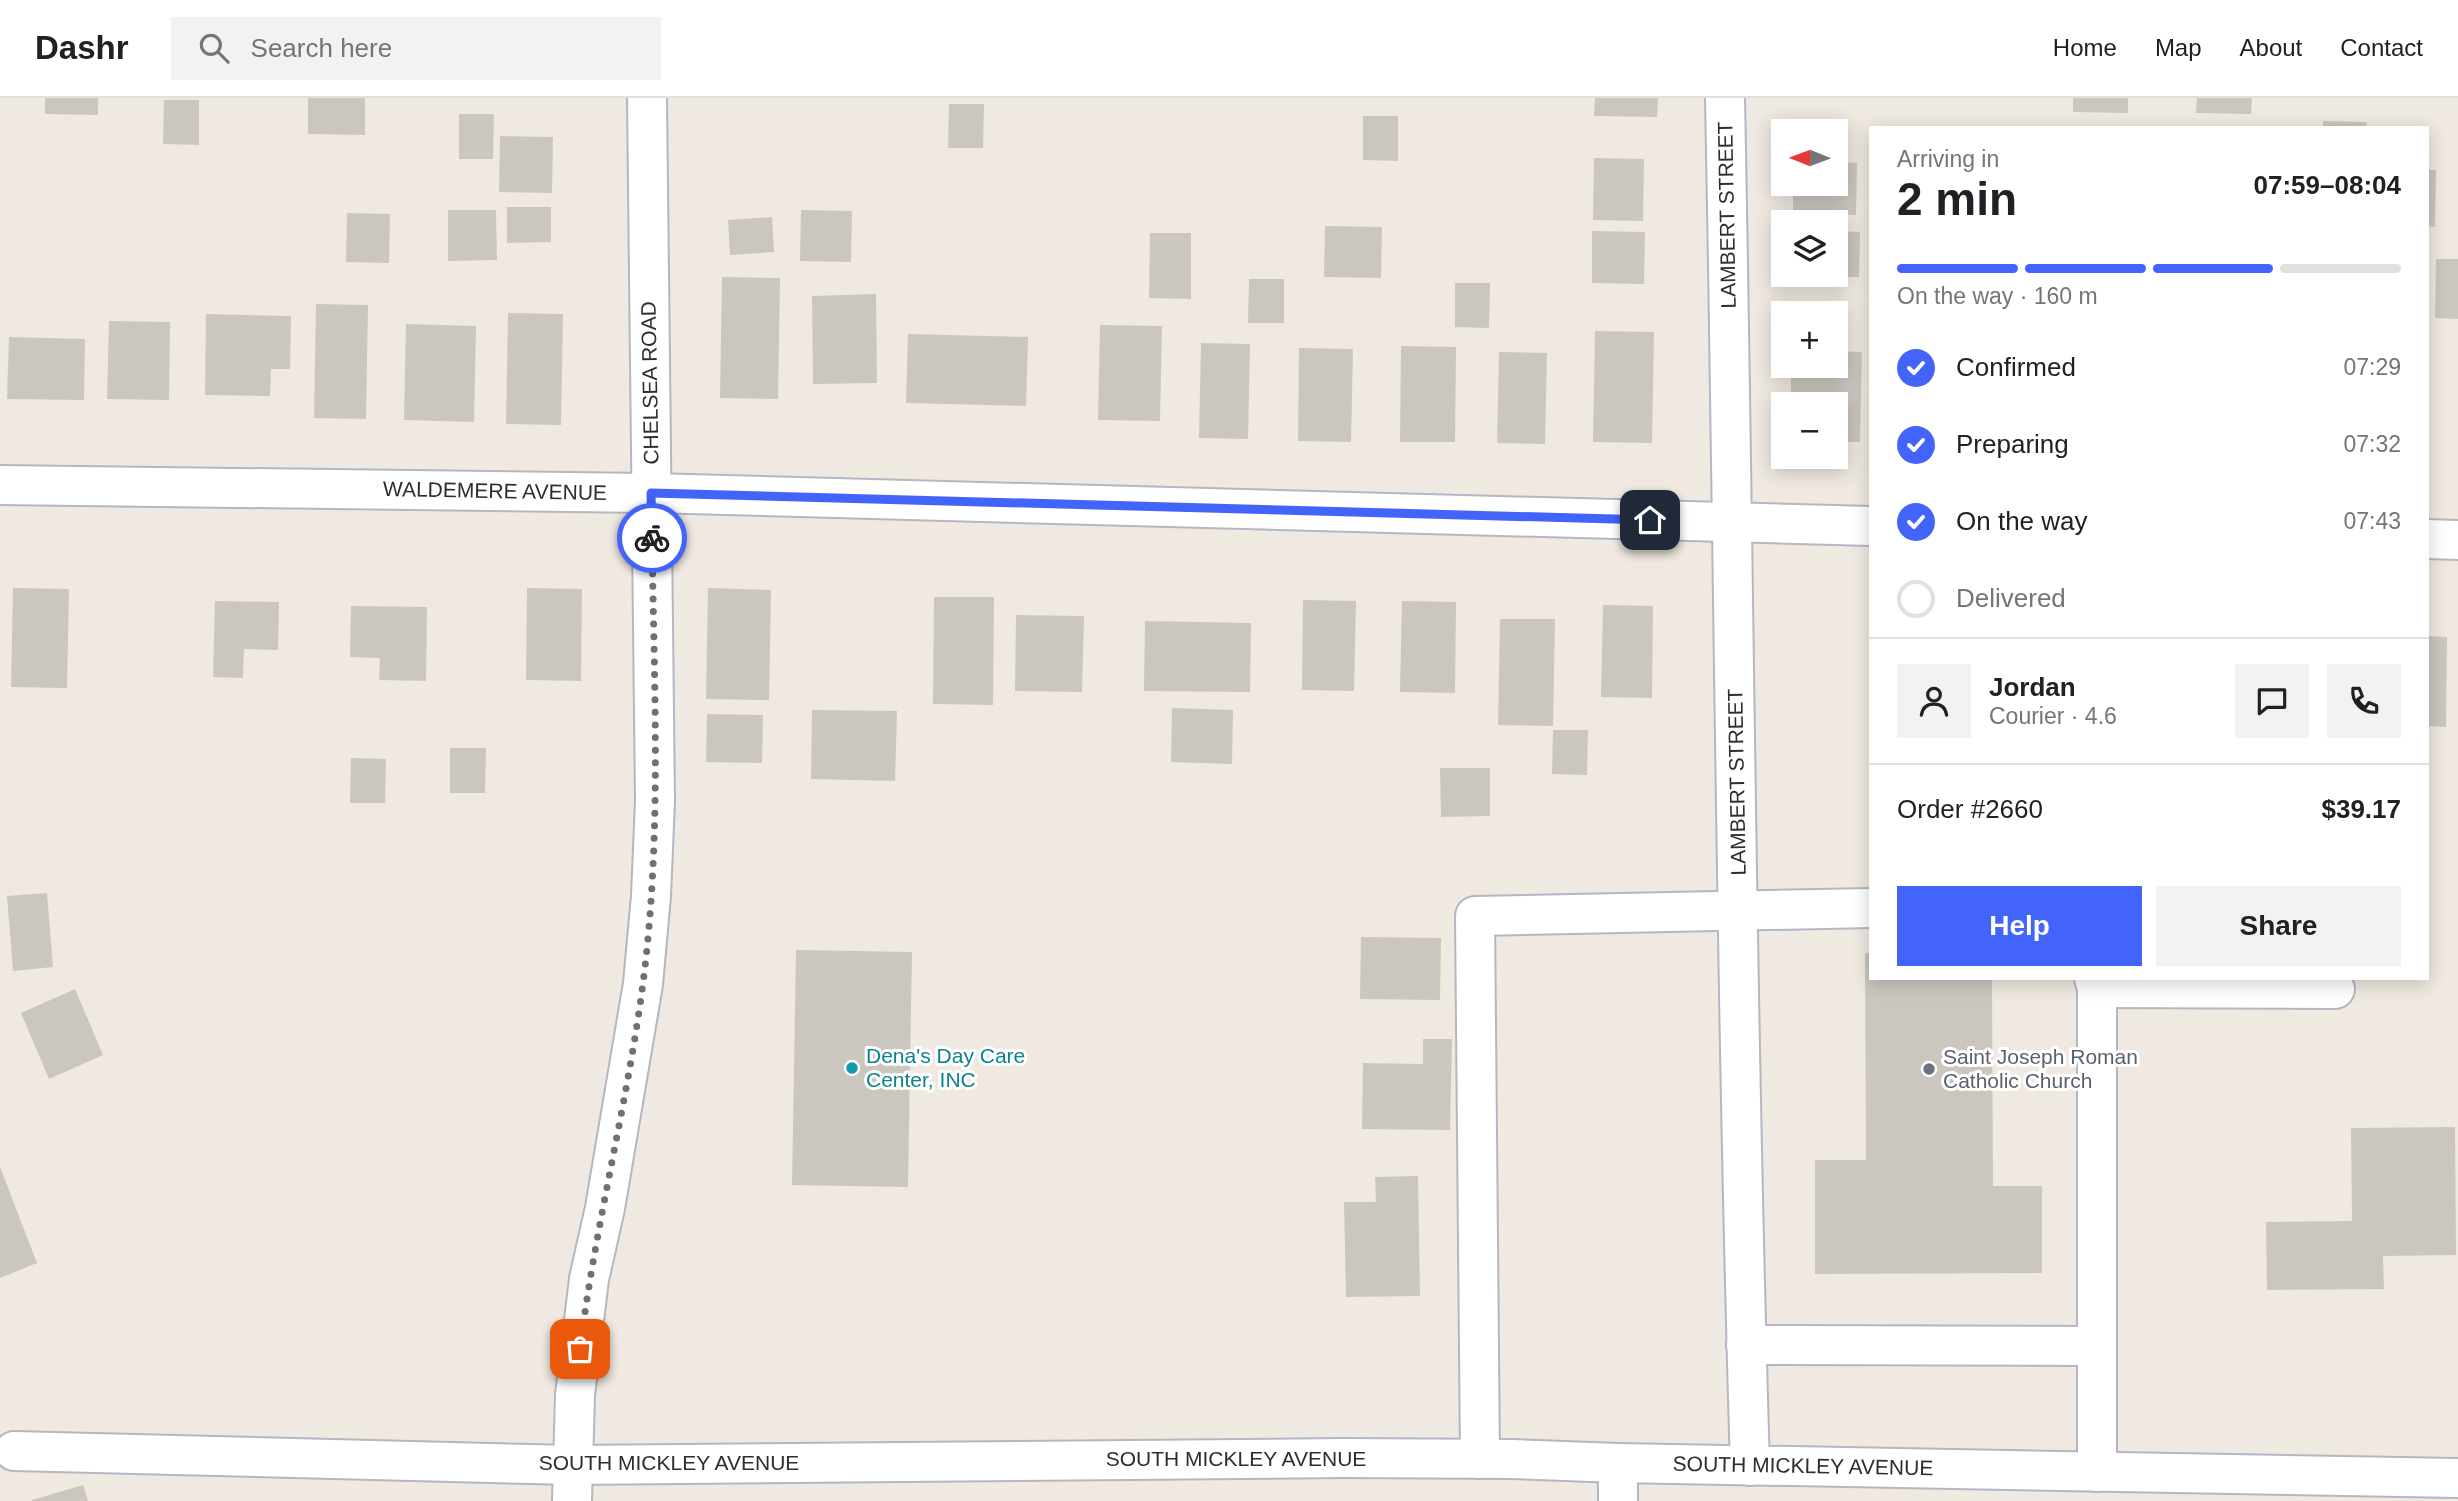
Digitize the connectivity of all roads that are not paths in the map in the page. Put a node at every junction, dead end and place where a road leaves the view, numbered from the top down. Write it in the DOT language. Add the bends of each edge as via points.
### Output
graph roads {
  1 [pos="647,98"];
  2 [pos="1725,98"];
  3 [pos="0,485"];
  4 [pos="651,493"];
  5 [pos="1733,523"];
  6 [pos="1869,526"];
  7 [pos="2429,539"];
  8 [pos="2458,540"];
  9 [pos="1869,908"];
  10 [pos="1738,909"];
  11 [pos="2095,983"];
  12 [pos="2336,989"];
  13 [pos="1746,1345"];
  14 [pos="2097,1346"];
  15 [pos="14,1451"];
  16 [pos="1480,1459"];
  17 [pos="1618,1463"];
  18 [pos="1750,1465"];
  19 [pos="2097,1472"];
  20 [pos="2458,1478"];
  21 [pos="572,1483"];
  22 [pos="1618,1501"];
  1 -- 4 [label="street, CHELSEA ROAD"];
  2 -- 5 [label="street, LAMBERT STREET"];
  3 -- 4 [label="street, WALDEMERE AVENUE"];
  4 -- 5 [label="street, WALDEMERE AVENUE"];
  4 -- 21 [label="street, CHELSEA ROAD" via="652,896 641,996 589,1279 575,1395"];
  5 -- 6 [label="street, WALDEMERE AVENUE"];
  5 -- 10 [label="street, LAMBERT STREET"];
  7 -- 8 [label="street"];
  9 -- 10 [label="street"];
  10 -- 13 [label="street, LAMBERT STREET"];
  10 -- 16 [label="street" via="1475,916"];
  11 -- 12 [label="street"];
  11 -- 14 [label="street"];
  13 -- 14 [label="street"];
  13 -- 18 [label="street, LAMBERT STREET"];
  14 -- 19 [label="street"];
  15 -- 21 [label="street, SOUTH MICKLEY AVENUE"];
  16 -- 17 [label="street, SOUTH MICKLEY AVENUE"];
  16 -- 21 [label="street, SOUTH MICKLEY AVENUE" via="1330,1458"];
  17 -- 18 [label="street, SOUTH MICKLEY AVENUE"];
  17 -- 22 [label="street"];
  18 -- 19 [label="street, SOUTH MICKLEY AVENUE"];
  19 -- 20 [label="street, SOUTH MICKLEY AVENUE"];
}
